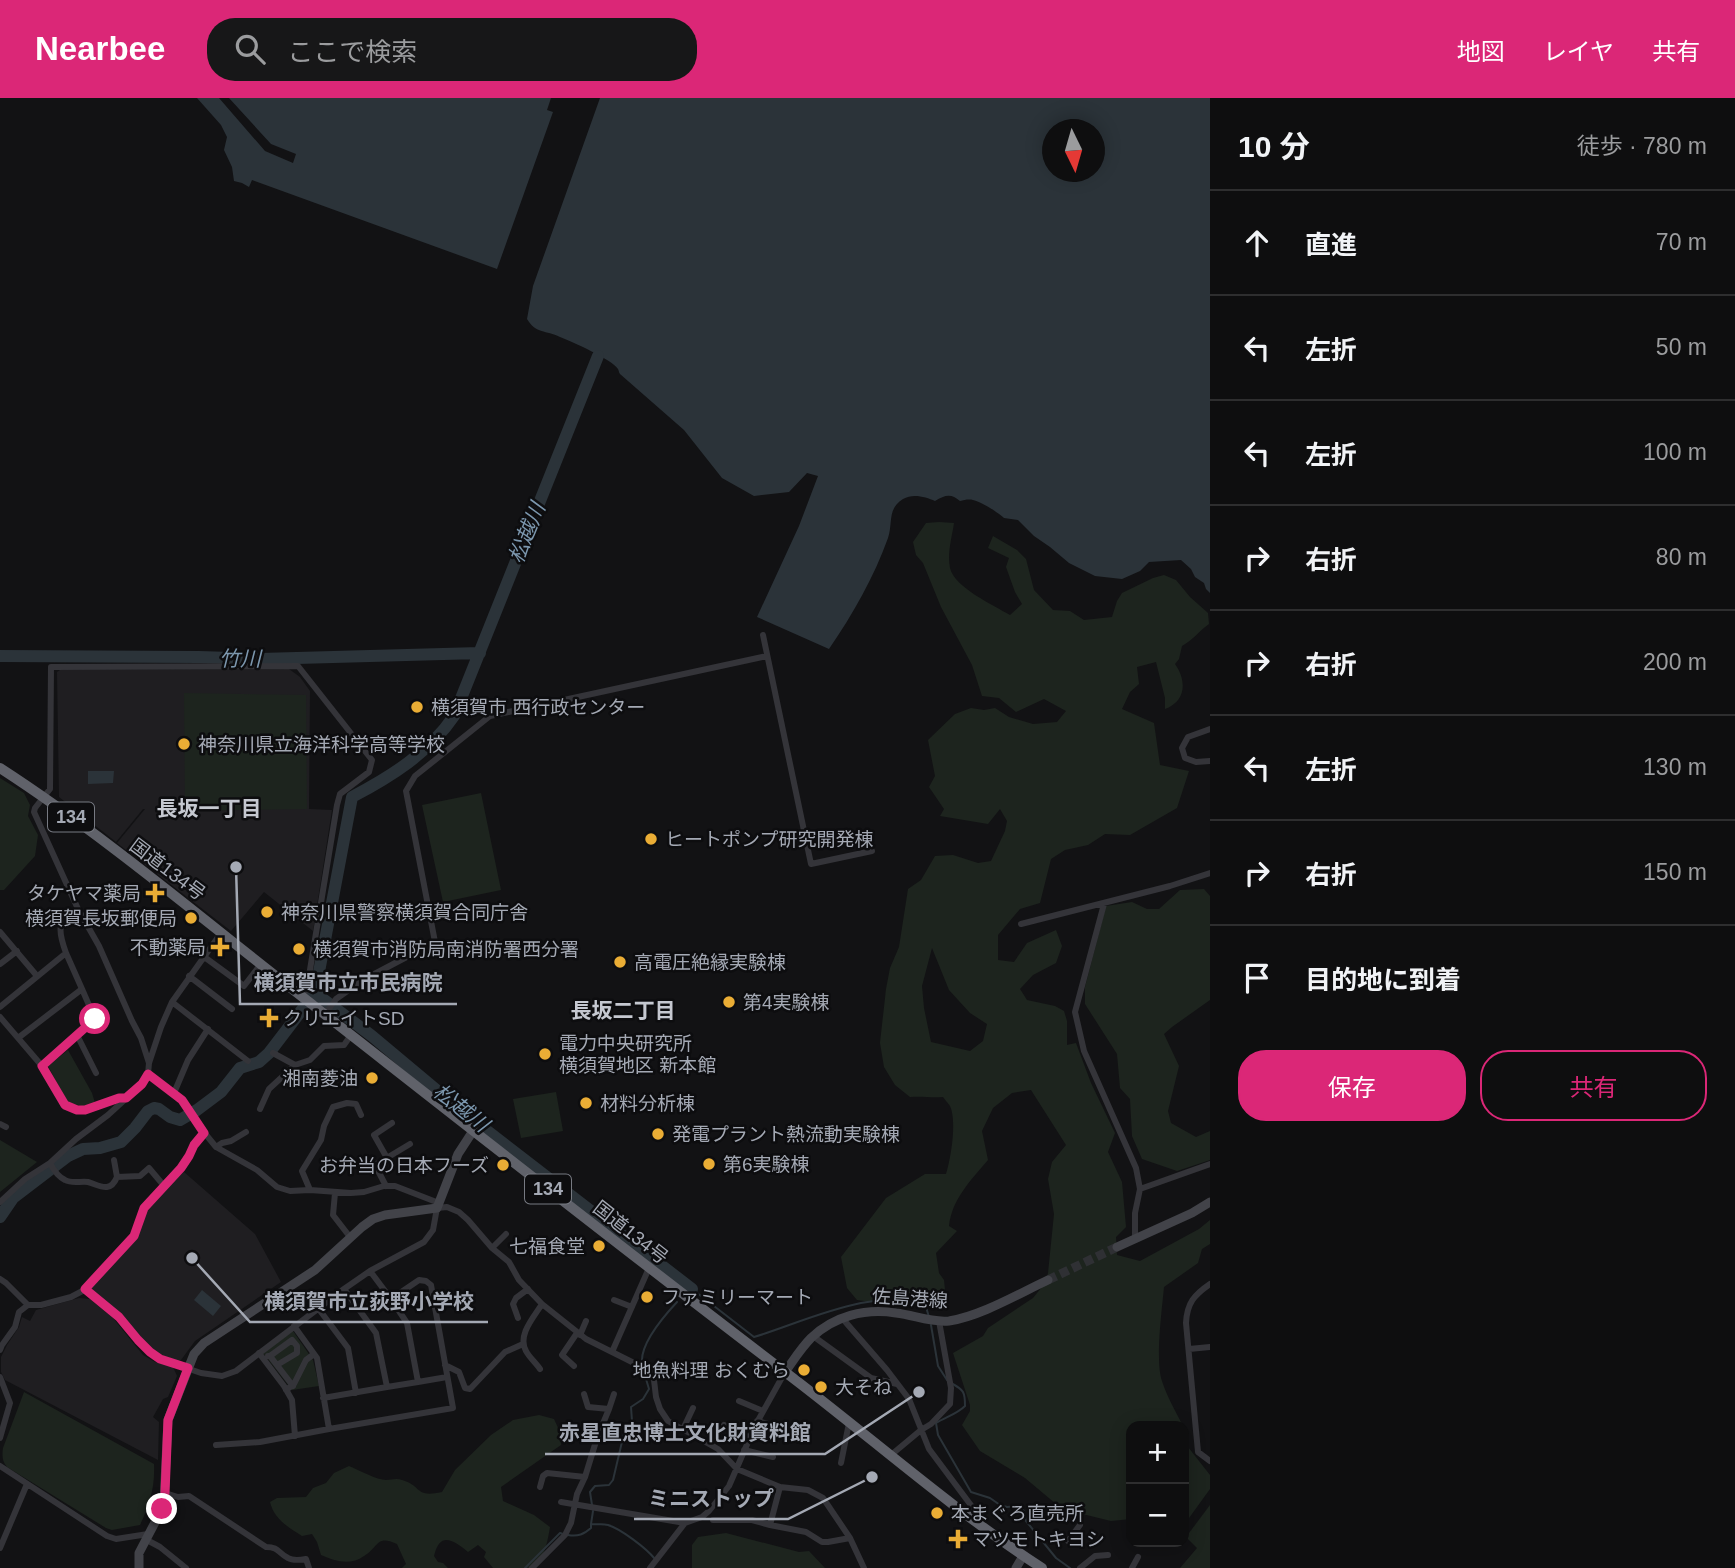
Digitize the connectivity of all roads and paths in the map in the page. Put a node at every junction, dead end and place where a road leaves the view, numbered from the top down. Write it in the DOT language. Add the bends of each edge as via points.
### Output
graph roads {
  1 [pos="763,635"];
  2 [pos="767,656"];
  3 [pos="1210,729"];
  4 [pos="1210,761"];
  5 [pos="0,768"];
  6 [pos="44,796"];
  7 [pos="872,851"];
  8 [pos="1210,873"];
  9 [pos="1104,904"];
  10 [pos="78,909"];
  11 [pos="1021,924"];
  12 [pos="0,932"];
  13 [pos="222,932"];
  14 [pos="17,951"];
  15 [pos="66,953"];
  16 [pos="203,956"];
  17 [pos="0,964"];
  18 [pos="261,964"];
  19 [pos="37,976"];
  20 [pos="189,976"];
  21 [pos="82,989"];
  22 [pos="307,1000"];
  23 [pos="172,1002"];
  24 [pos="0,1007"];
  25 [pos="232,1009"];
  26 [pos="325,1014"];
  27 [pos="0,1017"];
  28 [pos="208,1029"];
  29 [pos="77,1035"];
  30 [pos="351,1035"];
  31 [pos="18,1038"];
  32 [pos="273,1053"];
  33 [pos="248,1061"];
  34 [pos="149,1063"];
  35 [pos="295,1065"];
  36 [pos="42,1066"];
  37 [pos="96,1073"];
  38 [pos="148,1074"];
  39 [pos="174,1093"];
  40 [pos="126,1098"];
  41 [pos="260,1109"];
  42 [pos="361,1115"];
  43 [pos="392,1123"];
  44 [pos="473,1131"];
  45 [pos="246,1132"];
  46 [pos="204,1133"];
  47 [pos="410,1144"];
  48 [pos="216,1147"];
  49 [pos="387,1158"];
  50 [pos="114,1160"];
  51 [pos="1210,1164"];
  52 [pos="51,1165"];
  53 [pos="117,1177"];
  54 [pos="386,1186"];
  55 [pos="165,1187"];
  56 [pos="1140,1189"];
  57 [pos="310,1190"];
  58 [pos="335,1193"];
  59 [pos="0,1202"];
  60 [pos="1210,1202"];
  61 [pos="438,1205"];
  62 [pos="506,1234"];
  63 [pos="350,1237"];
  64 [pos="1135,1238"];
  65 [pos="1117,1247"];
  66 [pos="492,1248"];
  67 [pos="649,1268"];
  68 [pos="370,1271"];
  69 [pos="0,1279"];
  70 [pos="1048,1280"];
  71 [pos="1210,1284"];
  72 [pos="85,1289"];
  73 [pos="344,1289"];
  74 [pos="528,1289"];
  75 [pos="391,1299"];
  76 [pos="614,1300"];
  77 [pos="542,1304"];
  78 [pos="27,1305"];
  79 [pos="632,1307"];
  80 [pos="318,1308"];
  81 [pos="518,1318"];
  82 [pos="842,1318"];
  83 [pos="586,1321"];
  84 [pos="938,1321"];
  85 [pos="294,1326"];
  86 [pos="579,1334"];
  87 [pos="813,1336"];
  88 [pos="523,1344"];
  89 [pos="1210,1347"];
  90 [pos="1189,1349"];
  91 [pos="0,1350"];
  92 [pos="612,1352"];
  93 [pos="297,1353"];
  94 [pos="314,1354"];
  95 [pos="260,1356"];
  96 [pos="270,1356"];
  97 [pos="306,1360"];
  98 [pos="277,1365"];
  99 [pos="445,1365"];
  100 [pos="574,1366"];
  101 [pos="188,1368"];
  102 [pos="540,1369"];
  103 [pos="785,1372"];
  104 [pos="0,1377"];
  105 [pos="447,1377"];
  106 [pos="418,1382"];
  107 [pos="897,1384"];
  108 [pos="387,1387"];
  109 [pos="289,1388"];
  110 [pos="356,1393"];
  111 [pos="584,1394"];
  112 [pos="614,1394"];
  113 [pos="323,1398"];
  114 [pos="739,1401"];
  115 [pos="692,1408"];
  116 [pos="610,1409"];
  117 [pos="763,1411"];
  118 [pos="757,1421"];
  119 [pos="849,1423"];
  120 [pos="724,1425"];
  121 [pos="329,1429"];
  122 [pos="683,1429"];
  123 [pos="787,1429"];
  124 [pos="921,1430"];
  125 [pos="295,1436"];
  126 [pos="0,1438"];
  127 [pos="750,1438"];
  128 [pos="216,1446"];
  129 [pos="744,1450"];
  130 [pos="891,1455"];
  131 [pos="773,1457"];
  132 [pos="1210,1461"];
  133 [pos="841,1463"];
  134 [pos="0,1466"];
  135 [pos="737,1469"];
  136 [pos="585,1477"];
  137 [pos="27,1484"];
  138 [pos="540,1487"];
  139 [pos="779,1487"];
  140 [pos="165,1493"];
  141 [pos="561,1502"];
  142 [pos="574,1504"];
  143 [pos="713,1520"];
  144 [pos="685,1523"];
  145 [pos="770,1525"];
  146 [pos="1080,1525"];
  147 [pos="981,1526"];
  148 [pos="146,1536"];
  149 [pos="850,1538"];
  150 [pos="1068,1541"];
  151 [pos="0,1548"];
  152 [pos="1108,1555"];
  153 [pos="1023,1556"];
  154 [pos="1138,1557"];
  155 [pos="1081,1567"];
  156 [pos="139,1568"];
  157 [pos="186,1568"];
  158 [pos="309,1568"];
  159 [pos="532,1568"];
  160 [pos="650,1568"];
  161 [pos="864,1568"];
  162 [pos="1016,1568"];
  163 [pos="1042,1568"];
  164 [pos="1132,1568"];
  1 -- 2 [label="street"];
  2 -- 7 [label="street" via="811,864"];
  2 -- 26 [label="street" via="490,716 415,776 405,791 435,942 363,980 335,999"];
  3 -- 4 [label="street" via="1188,737 1182,748 1185,758"];
  5 -- 6 [label="highway, 国道134号 / 134"];
  6 -- 10 [label="street" via="34,813"];
  6 -- 13 [label="highway, 国道134号 / 134"];
  6 -- 22 [label="street" via="50,789 51,667 298,666 372,760 369,772 340,794"];
  8 -- 9 [label="street"];
  9 -- 11 [label="street"];
  9 -- 56 [label="street" via="1075,1012 1084,1051 1136,1168"];
  10 -- 15 [label="street" via="62,922"];
  10 -- 34 [label="street" via="99,946"];
  12 -- 14 [label="street"];
  13 -- 16 [label="street"];
  13 -- 18 [label="highway, 国道134号 / 134"];
  14 -- 17 [label="street"];
  14 -- 19 [label="street"];
  15 -- 19 [label="street"];
  15 -- 21 [label="street"];
  16 -- 18 [label="street" via="244,986"];
  16 -- 20 [label="street"];
  18 -- 22 [label="highway, 国道134号 / 134"];
  19 -- 24 [label="street"];
  20 -- 23 [label="street"];
  20 -- 25 [label="street"];
  21 -- 29 [label="street" via="95,1019"];
  21 -- 31 [label="street"];
  22 -- 26 [label="highway, 国道134号 / 134"];
  23 -- 28 [label="street"];
  23 -- 34 [label="street"];
  26 -- 30 [label="highway, 国道134号 / 134"];
  27 -- 31 [label="street"];
  28 -- 33 [label="street"];
  28 -- 39 [label="street"];
  29 -- 36 [label="street"];
  29 -- 37 [label="street"];
  30 -- 35 [label="street" via="344,1045 324,1046 310,1060"];
  30 -- 44 [label="highway, 国道134号 / 134"];
  31 -- 36 [label="street"];
  32 -- 35 [label="street"];
  34 -- 38 [label="street"];
  35 -- 41 [label="street" via="268,1089"];
  36 -- 40 [label="street" via="65,1105 77,1110"];
  38 -- 39 [label="street"];
  38 -- 40 [label="street"];
  39 -- 46 [label="street"];
  40 -- 52 [label="street"];
  42 -- 57 [label="street" via="356,1104 333,1107 321,1140 302,1171"];
  43 -- 49 [label="street" via="374,1135"];
  44 -- 61 [label="street" via="458,1154"];
  44 -- 67 [label="highway, 国道134号 / 134"];
  45 -- 48 [label="street"];
  46 -- 48 [label="street"];
  46 -- 55 [label="street"];
  47 -- 49 [label="street"];
  48 -- 57 [label="street" via="277,1187"];
  49 -- 54 [label="street" via="375,1165"];
  50 -- 53 [label="street"];
  51 -- 56 [label="street"];
  52 -- 53 [label="street" via="66,1181 89,1182 96,1187 111,1186"];
  52 -- 59 [label="street" via="25,1179"];
  53 -- 55 [label="street" via="139,1176 149,1168"];
  54 -- 58 [label="street"];
  54 -- 61 [label="street"];
  55 -- 72 [label="street" via="144,1208 134,1236"];
  56 -- 64 [label="street"];
  57 -- 58 [label="street"];
  58 -- 63 [label="street" via="333,1215"];
  60 -- 64 [label="street"];
  61 -- 63 [label="street" via="373,1219"];
  61 -- 66 [label="street" via="459,1212"];
  61 -- 68 [label="street" via="433,1230 424,1241"];
  62 -- 66 [label="street"];
  63 -- 101 [label="street" via="315,1269 204,1343"];
  64 -- 65 [label="street"];
  66 -- 74 [label="street" via="509,1262"];
  67 -- 79 [label="street"];
  67 -- 103 [label="highway, 国道134号 / 134"];
  68 -- 73 [label="street"];
  68 -- 75 [label="street"];
  69 -- 78 [label="street"];
  70 -- 84 [label="street, 佐島港線" via="984,1311"];
  71 -- 90 [label="street" via="1192,1300 1187,1312"];
  72 -- 78 [label="street" via="71,1297"];
  72 -- 101 [label="street" via="119,1317 150,1352"];
  73 -- 80 [label="street"];
  73 -- 108 [label="street" via="376,1333"];
  74 -- 77 [label="street"];
  74 -- 81 [label="street" via="513,1304"];
  75 -- 99 [label="street" via="419,1280 431,1286"];
  75 -- 106 [label="street" via="407,1323"];
  76 -- 79 [label="street"];
  77 -- 86 [label="street"];
  77 -- 88 [label="street" via="525,1331"];
  78 -- 91 [label="street"];
  79 -- 92 [label="street"];
  80 -- 85 [label="street"];
  80 -- 110 [label="street" via="348,1348"];
  82 -- 84 [label="street, 佐島港線" via="882,1311"];
  82 -- 87 [label="street, 佐島港線"];
  82 -- 107 [label="street"];
  83 -- 86 [label="street"];
  84 -- 124 [label="street" via="952,1397 945,1410"];
  85 -- 94 [label="street"];
  85 -- 95 [label="street"];
  86 -- 92 [label="street"];
  86 -- 100 [label="street" via="562,1355"];
  87 -- 103 [label="street, 佐島港線"];
  87 -- 107 [label="street" via="871,1378"];
  88 -- 99 [label="street" via="505,1352 470,1389 459,1372"];
  88 -- 102 [label="street"];
  89 -- 90 [label="street"];
  90 -- 132 [label="street" via="1198,1452"];
  92 -- 122 [label="street" via="650,1371 660,1409 668,1421"];
  93 -- 96 [label="street" via="292,1340"];
  93 -- 97 [label="street" via="304,1354"];
  93 -- 98 [label="street"];
  94 -- 97 [label="street"];
  94 -- 113 [label="street"];
  95 -- 96 [label="street"];
  95 -- 101 [label="street" via="222,1376"];
  95 -- 109 [label="street"];
  96 -- 98 [label="street"];
  97 -- 109 [label="street"];
  98 -- 109 [label="street"];
  99 -- 105 [label="street"];
  101 -- 140 [label="street" via="168,1420"];
  103 -- 117 [label="street"];
  103 -- 119 [label="highway, 国道134号 / 134"];
  104 -- 126 [label="street" via="10,1403"];
  105 -- 106 [label="street"];
  105 -- 121 [label="street" via="453,1408"];
  106 -- 108 [label="street"];
  107 -- 124 [label="street" via="909,1399"];
  108 -- 110 [label="street"];
  109 -- 125 [label="street"];
  110 -- 113 [label="street"];
  111 -- 116 [label="street" via="588,1407"];
  112 -- 116 [label="street"];
  113 -- 121 [label="street"];
  114 -- 117 [label="street"];
  115 -- 122 [label="street"];
  116 -- 136 [label="street"];
  117 -- 118 [label="street"];
  118 -- 123 [label="street"];
  118 -- 127 [label="street"];
  119 -- 130 [label="highway, 国道134号 / 134"];
  119 -- 133 [label="street"];
  120 -- 127 [label="street"];
  121 -- 125 [label="street"];
  122 -- 135 [label="street" via="718,1449"];
  124 -- 130 [label="street"];
  124 -- 147 [label="street" via="929,1449 979,1516"];
  125 -- 128 [label="street"];
  127 -- 129 [label="street"];
  129 -- 131 [label="street"];
  129 -- 135 [label="street"];
  130 -- 147 [label="highway, 国道134号 / 134"];
  134 -- 137 [label="street"];
  135 -- 139 [label="street"];
  135 -- 144 [label="street" via="709,1511"];
  136 -- 138 [label="street" via="547,1473"];
  136 -- 142 [label="street"];
  137 -- 148 [label="street" via="107,1536"];
  137 -- 151 [label="street"];
  139 -- 145 [label="street"];
  139 -- 149 [label="street" via="808,1490 823,1498"];
  140 -- 148 [label="street" via="162,1509"];
  140 -- 158 [label="street" via="189,1496 266,1547 276,1548 287,1558 306,1559"];
  141 -- 142 [label="street"];
  142 -- 144 [label="street"];
  142 -- 159 [label="street" via="565,1535"];
  143 -- 145 [label="street"];
  144 -- 160 [label="street"];
  145 -- 149 [label="street" via="806,1532 822,1542"];
  146 -- 150 [label="street"];
  147 -- 153 [label="highway, 国道134号 / 134"];
  148 -- 156 [label="street"];
  148 -- 157 [label="street"];
  149 -- 161 [label="street"];
  152 -- 155 [label="street" via="1095,1556"];
  153 -- 162 [label="street"];
  153 -- 163 [label="highway, 国道134号 / 134"];
  154 -- 164 [label="street"];
}
